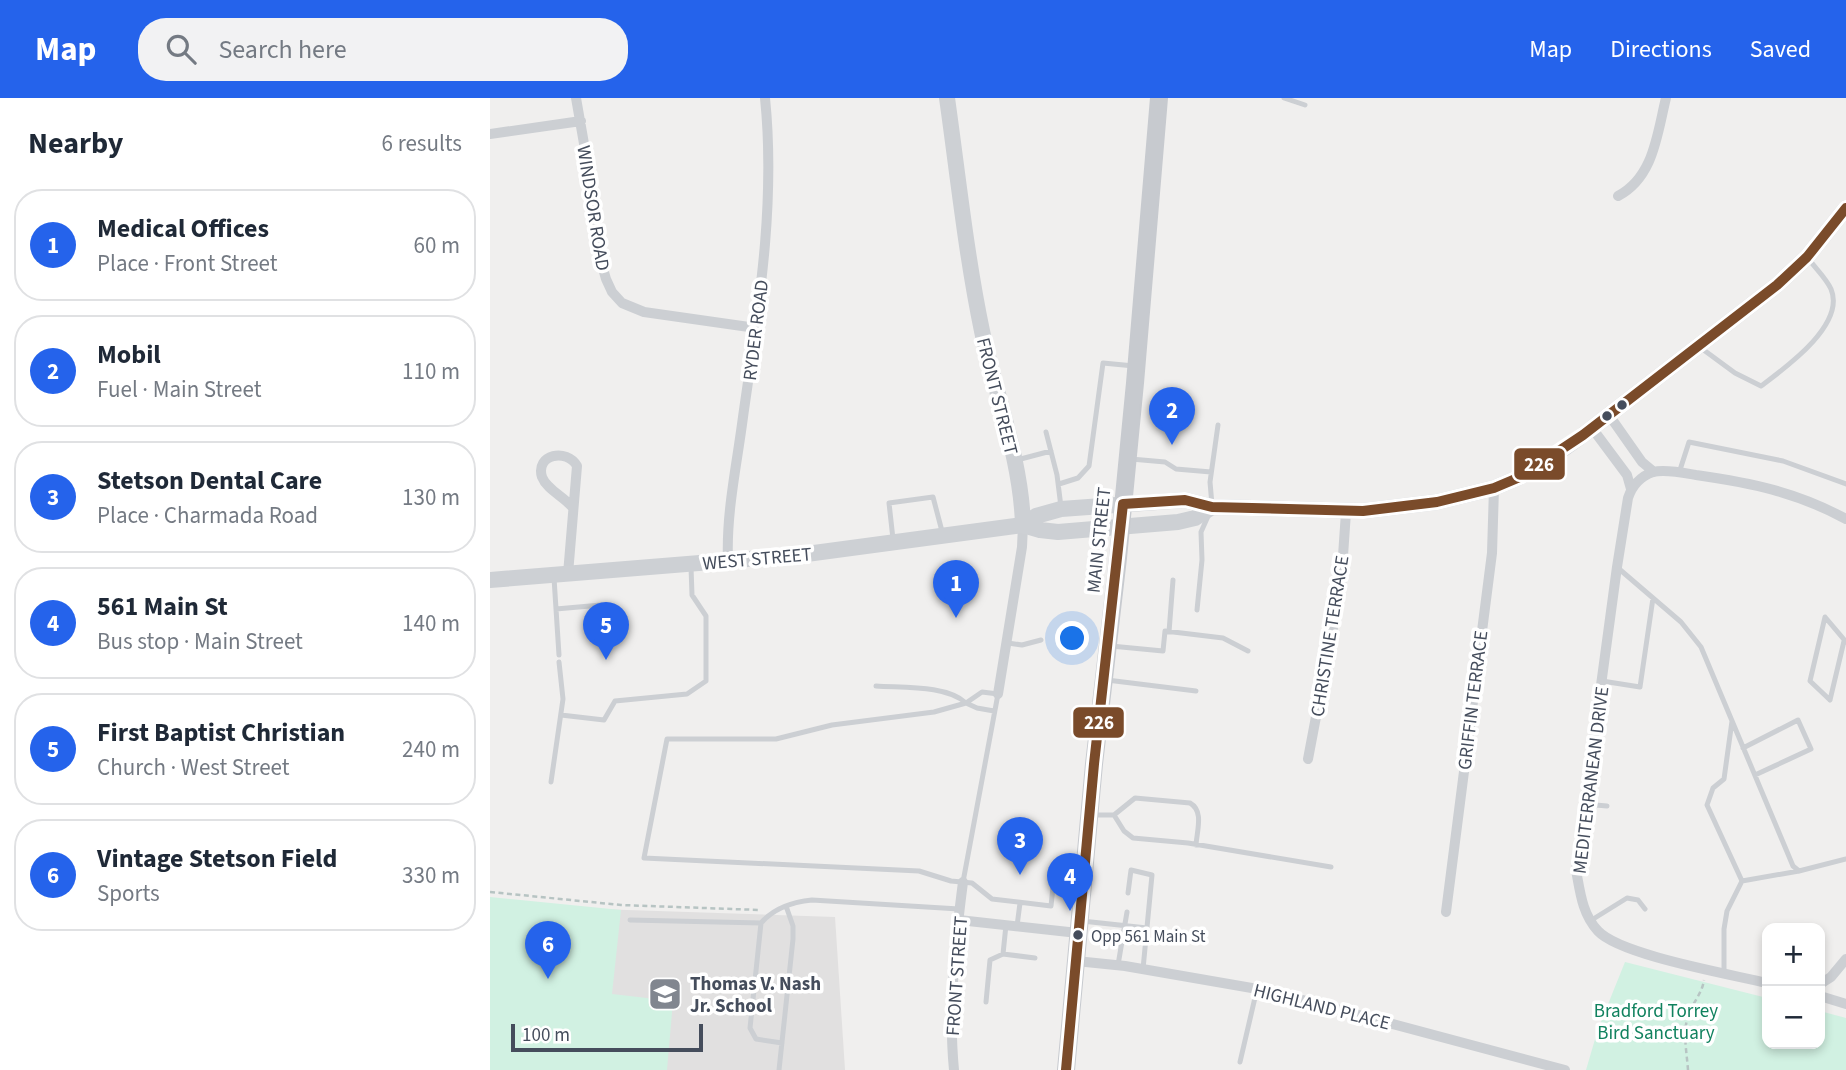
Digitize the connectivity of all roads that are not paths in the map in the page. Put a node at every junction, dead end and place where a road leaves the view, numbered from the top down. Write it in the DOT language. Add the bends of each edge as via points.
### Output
graph roads {
  1 [pos="576,98"];
  2 [pos="765,98"];
  3 [pos="947,98"];
  4 [pos="1159,98"];
  5 [pos="1284,98"];
  6 [pos="1666,98"];
  7 [pos="1304,105"];
  8 [pos="581,121"];
  9 [pos="490,134"];
  10 [pos="1618,196"];
  11 [pos="1846,208"];
  12 [pos="1807,257"];
  13 [pos="756,328"];
  14 [pos="1699,346"];
  15 [pos="1137,366"];
  16 [pos="1609,415"];
  17 [pos="1218,425"];
  18 [pos="1592,428"];
  19 [pos="1046,432"];
  20 [pos="1051,451"];
  21 [pos="1128,459"];
  22 [pos="1014,461"];
  23 [pos="1211,472"];
  24 [pos="1654,472"];
  25 [pos="1679,473"];
  26 [pos="1059,484"];
  27 [pos="1846,484"];
  28 [pos="1494,488"];
  29 [pos="1631,489"];
  30 [pos="1123,504"];
  31 [pos="1212,507"];
  32 [pos="573,508"];
  33 [pos="1061,509"];
  34 [pos="1346,512"];
  35 [pos="1846,519"];
  36 [pos="1023,525"];
  37 [pos="1121,527"];
  38 [pos="943,536"];
  39 [pos="894,542"];
  40 [pos="728,561"];
  41 [pos="691,563"];
  42 [pos="1617,567"];
  43 [pos="561,574"];
  44 [pos="490,580"];
  45 [pos="1173,580"];
  46 [pos="1653,598"];
  47 [pos="601,605"];
  48 [pos="556,609"];
  49 [pos="1197,610"];
  50 [pos="1169,632"];
  51 [pos="1041,640"];
  52 [pos="1845,642"];
  53 [pos="1008,643"];
  54 [pos="1108,646"];
  55 [pos="1248,651"];
  56 [pos="1104,680"];
  57 [pos="1602,681"];
  58 [pos="876,686"];
  59 [pos="1196,691"];
  60 [pos="998,694"];
  61 [pos="966,703"];
  62 [pos="994,711"];
  63 [pos="561,715"];
  64 [pos="1732,721"];
  65 [pos="1743,748"];
  66 [pos="1308,759"];
  67 [pos="1755,775"];
  68 [pos="551,782"];
  69 [pos="1584,804"];
  70 [pos="1607,806"];
  71 [pos="1089,814"];
  72 [pos="1114,815"];
  73 [pos="1196,845"];
  74 [pos="1846,859"];
  75 [pos="1331,867"];
  76 [pos="1055,868"];
  77 [pos="1799,871"];
  78 [pos="1742,881"];
  79 [pos="963,882"];
  80 [pos="1128,893"];
  81 [pos="1020,903"];
  82 [pos="786,906"];
  83 [pos="1645,909"];
  84 [pos="1127,912"];
  85 [pos="1446,912"];
  86 [pos="960,915"];
  87 [pos="630,920"];
  88 [pos="1590,921"];
  89 [pos="761,923"];
  90 [pos="1011,926"];
  91 [pos="1078,927"];
  92 [pos="1125,927"];
  93 [pos="1147,928"];
  94 [pos="1003,954"];
  95 [pos="1035,958"];
  96 [pos="1846,959"];
  97 [pos="1076,961"];
  98 [pos="1118,965"];
  99 [pos="1143,969"];
  100 [pos="1724,972"];
  101 [pos="1825,981"];
  102 [pos="1762,982"];
  103 [pos="1256,989"];
  104 [pos="1825,998"];
  105 [pos="986,1002"];
  106 [pos="1846,1004"];
  107 [pos="782,1043"];
  108 [pos="1240,1062"];
  109 [pos="779,1070"];
  110 [pos="954,1070"];
  111 [pos="1066,1070"];
  112 [pos="1565,1070"];
  1 -- 8 [label="street, WINDSOR ROAD"];
  2 -- 13 [label="street, RYDER ROAD" via="769,205"];
  3 -- 22 [label="main road, FRONT STREET" via="982,331"];
  4 -- 15 [label="main road, MAIN STREET"];
  5 -- 7 [label="lane"];
  6 -- 10 [label="street" via="1648,165 1634,186"];
  8 -- 9 [label="street"];
  8 -- 13 [label="street, WINDSOR ROAD" via="600,258 612,292 622,303 644,312"];
  11 -- 12 [label="main road"];
  12 -- 14 [label="main road"];
  12 -- 14 [label="lane" via="1833,291 1833,315 1822,334 1779,373 1761,386"];
  13 -- 40 [label="street, RYDER ROAD" via="730,515"];
  14 -- 16 [label="main road"];
  15 -- 21 [label="main road, MAIN STREET"];
  15 -- 26 [label="lane" via="1103,363 1089,466 1078,478"];
  16 -- 18 [label="main road"];
  16 -- 24 [label="street" via="1642,463"];
  17 -- 23 [label="lane"];
  18 -- 28 [label="main road" via="1545,462"];
  18 -- 29 [label="street" via="1627,475"];
  19 -- 20 [label="lane"];
  20 -- 22 [label="lane"];
  20 -- 26 [label="lane"];
  21 -- 23 [label="lane"];
  21 -- 30 [label="main road, MAIN STREET"];
  22 -- 36 [label="main road, FRONT STREET"];
  23 -- 31 [label="lane"];
  24 -- 25 [label="street"];
  24 -- 29 [label="street"];
  25 -- 27 [label="lane" via="1689,442 1783,461"];
  25 -- 35 [label="street" via="1770,487"];
  26 -- 33 [label="lane"];
  28 -- 34 [label="main road" via="1437,502"];
  28 -- 85 [label="street, GRIFFIN TERRACE" via="1492,552"];
  29 -- 42 [label="street, MEDITERRANEAN DRIVE"];
  30 -- 31 [label="main road" via="1185,500"];
  30 -- 33 [label="main road"];
  30 -- 37 [label="main road, MAIN STREET"];
  31 -- 34 [label="main road"];
  31 -- 37 [label="main road" via="1186,521"];
  31 -- 49 [label="lane" via="1202,532"];
  32 -- 32 [label="street" via="577,466 566,456 550,456 541,469 543,478"];
  32 -- 43 [label="street"];
  33 -- 36 [label="main road"];
  34 -- 66 [label="street, CHRISTINE TERRACE" via="1341,585"];
  36 -- 37 [label="main road" via="1058,532"];
  36 -- 38 [label="main road, WEST STREET"];
  36 -- 53 [label="street, FRONT STREET"];
  37 -- 54 [label="main road, MAIN STREET"];
  38 -- 39 [label="main road, WEST STREET"];
  38 -- 39 [label="lane" via="933,497 889,503"];
  39 -- 40 [label="main road, WEST STREET"];
  40 -- 41 [label="main road, WEST STREET"];
  41 -- 43 [label="main road, WEST STREET"];
  41 -- 63 [label="lane" via="692,595 706,616 706,681 687,694 615,701 604,720"];
  42 -- 46 [label="lane"];
  42 -- 57 [label="street, MEDITERRANEAN DRIVE"];
  43 -- 44 [label="main road, WEST STREET"];
  43 -- 48 [label="lane"];
  45 -- 50 [label="lane"];
  46 -- 57 [label="lane" via="1640,687"];
  46 -- 64 [label="lane" via="1701,647"];
  47 -- 48 [label="lane"];
  48 -- 63 [label="lane"];
  50 -- 54 [label="lane" via="1165,631 1163,651"];
  50 -- 55 [label="lane" via="1223,638"];
  51 -- 53 [label="lane"];
  52 -- 52 [label="lane" via="1839,665 1830,700 1810,681 1825,617"];
  53 -- 60 [label="street, FRONT STREET"];
  54 -- 56 [label="main road, MAIN STREET"];
  56 -- 59 [label="lane"];
  56 -- 71 [label="main road, MAIN STREET"];
  57 -- 69 [label="street, MEDITERRANEAN DRIVE"];
  58 -- 61 [label="lane" via="944,691"];
  60 -- 61 [label="lane" via="982,692"];
  60 -- 62 [label="lane"];
  61 -- 62 [label="lane"];
  61 -- 79 [label="lane" via="925,714 832,724 776,739 667,739 644,859 919,871"];
  62 -- 79 [label="lane"];
  63 -- 68 [label="lane"];
  64 -- 65 [label="lane"];
  64 -- 78 [label="lane" via="1724,779 1713,788 1707,805"];
  65 -- 67 [label="lane"];
  65 -- 67 [label="lane" via="1798,720 1811,748"];
  67 -- 77 [label="lane"];
  69 -- 70 [label="lane"];
  69 -- 88 [label="street, MEDITERRANEAN DRIVE" via="1576,870"];
  71 -- 72 [label="lane"];
  71 -- 91 [label="main road, MAIN STREET"];
  72 -- 73 [label="lane" via="1133,838"];
  72 -- 73 [label="lane" via="1135,797 1190,803 1199,812"];
  73 -- 75 [label="lane"];
  74 -- 77 [label="lane"];
  76 -- 81 [label="lane" via="1051,906"];
  77 -- 78 [label="lane"];
  78 -- 100 [label="lane" via="1727,911"];
  79 -- 81 [label="lane" via="972,883 992,900"];
  79 -- 86 [label="street, FRONT STREET"];
  80 -- 93 [label="lane" via="1131,870 1152,875"];
  81 -- 90 [label="lane"];
  82 -- 86 [label="lane" via="818,900"];
  82 -- 89 [label="lane"];
  82 -- 107 [label="lane" via="793,939"];
  83 -- 88 [label="lane" via="1638,900 1627,898"];
  84 -- 92 [label="lane"];
  86 -- 90 [label="street"];
  86 -- 110 [label="street, FRONT STREET" via="951,1015"];
  87 -- 89 [label="lane"];
  88 -- 100 [label="street" via="1613,943"];
  89 -- 107 [label="lane" via="751,1032 760,1041"];
  90 -- 91 [label="street"];
  90 -- 94 [label="lane"];
  91 -- 92 [label="lane"];
  91 -- 97 [label="main road, MAIN STREET"];
  92 -- 93 [label="lane"];
  92 -- 98 [label="lane"];
  93 -- 99 [label="lane"];
  94 -- 95 [label="lane"];
  94 -- 105 [label="lane" via="990,960"];
  96 -- 101 [label="street"];
  97 -- 98 [label="street, HIGHLAND PLACE"];
  97 -- 111 [label="main road, MAIN STREET"];
  98 -- 99 [label="street, HIGHLAND PLACE"];
  99 -- 103 [label="street, HIGHLAND PLACE"];
  100 -- 102 [label="street"];
  103 -- 108 [label="lane"];
  103 -- 112 [label="street, HIGHLAND PLACE"];
  104 -- 106 [label="street"];
  107 -- 109 [label="lane"];
}
